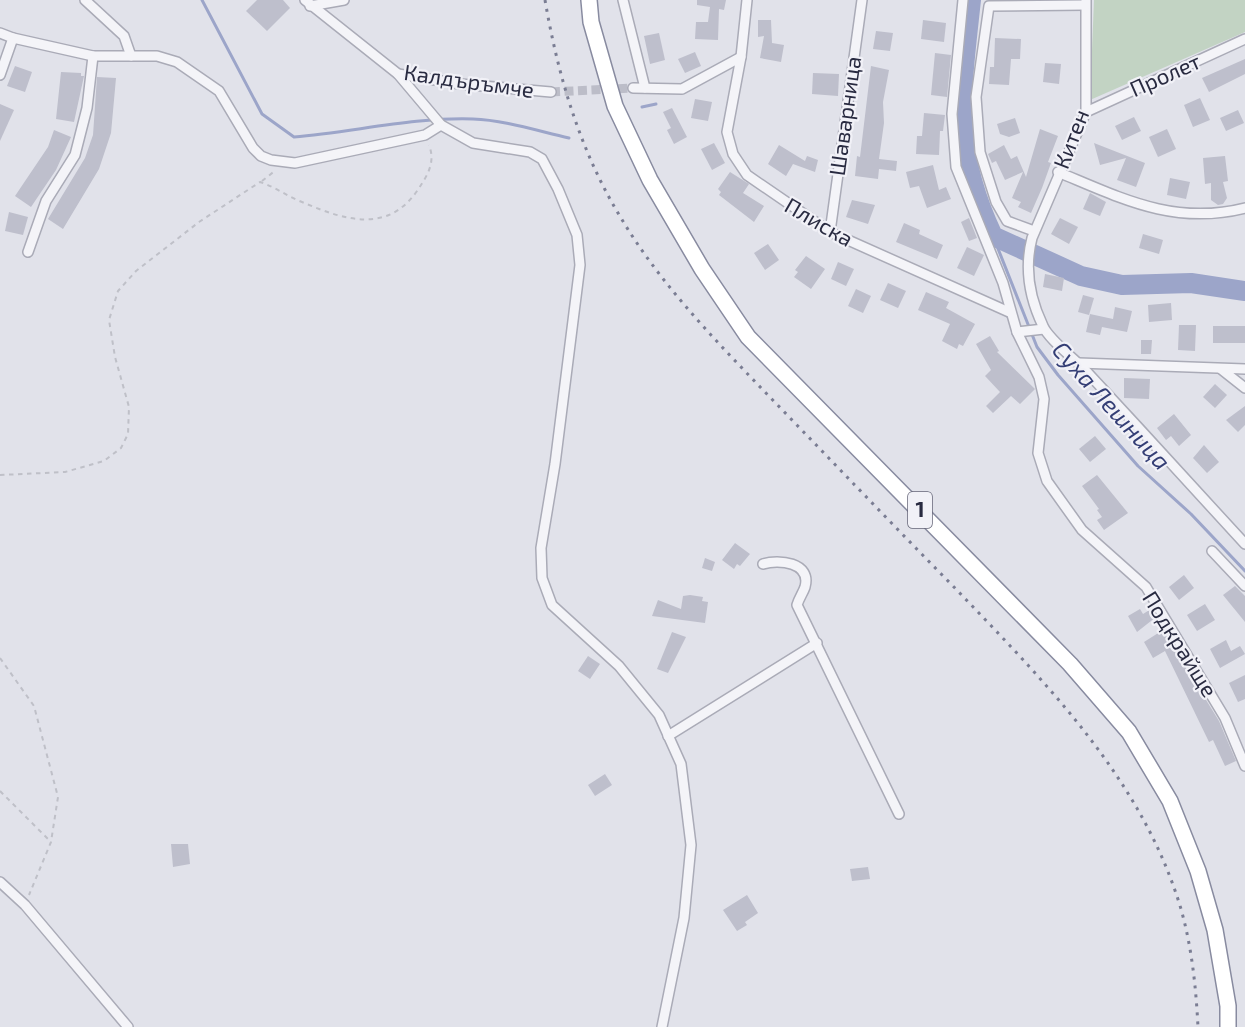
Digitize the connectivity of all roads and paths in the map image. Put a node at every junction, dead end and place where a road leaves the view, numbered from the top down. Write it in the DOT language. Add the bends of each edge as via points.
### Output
graph roads {
  1 [pos="86,0"];
  2 [pos="344,0"];
  3 [pos="589,0"];
  4 [pos="623,0"];
  5 [pos="747,0"];
  6 [pos="862,0"];
  7 [pos="963,0"];
  8 [pos="1086,2"];
  9 [pos="308,3"];
  10 [pos="0,33"];
  11 [pos="13,38"];
  12 [pos="1245,39"];
  13 [pos="93,56"];
  14 [pos="131,56"];
  15 [pos="741,57"];
  16 [pos="398,74"];
  17 [pos="0,75"];
  18 [pos="633,88"];
  19 [pos="645,88"];
  20 [pos="550,92"];
  21 [pos="1086,112"];
  22 [pos="441,125"];
  23 [pos="425,135"];
  24 [pos="285,163"];
  25 [pos="1058,172"];
  26 [pos="260,182"];
  27 [pos="1245,208"];
  28 [pos="830,232"];
  29 [pos="1033,234"];
  30 [pos="28,252"];
  31 [pos="1009,312"];
  32 [pos="1042,329"];
  33 [pos="1021,331"];
  34 [pos="1079,363"];
  35 [pos="1220,368"];
  36 [pos="1245,369"];
  37 [pos="1245,388"];
  38 [pos="0,476"];
  39 [pos="1245,544"];
  40 [pos="1212,551"];
  41 [pos="763,564"];
  42 [pos="1245,586"];
  43 [pos="817,643"];
  44 [pos="0,658"];
  45 [pos="668,736"];
  46 [pos="1245,766"];
  47 [pos="0,791"];
  48 [pos="899,814"];
  49 [pos="51,842"];
  50 [pos="0,882"];
  51 [pos="25,905"];
  52 [pos="128,1027"];
  53 [pos="662,1027"];
  54 [pos="1228,1027"];
  1 -- 14 [label="street" via="124,36"];
  2 -- 9 [label="street"];
  3 -- 54 [label="highway, 1" via="591,22 619,116 650,180 702,269 748,337 1070,664 1129,732 1170,801 1198,871 1215,930"];
  4 -- 19 [label="street"];
  5 -- 15 [label="street, Плиска"];
  6 -- 28 [label="street, Шаварница"];
  7 -- 31 [label="street, Подкрайще" via="952,114 957,167 1003,283"];
  8 -- 21 [label="street, Китен"];
  8 -- 29 [label="street" via="989,6 976,97 980,152 996,202 1007,221"];
  9 -- 16 [label="street, Калдъръмче"];
  10 -- 11 [label="street"];
  11 -- 13 [label="street"];
  11 -- 17 [label="street"];
  12 -- 21 [label="street, Пролет"];
  13 -- 14 [label="street"];
  13 -- 30 [label="street" via="87,108 75,155 46,201"];
  14 -- 24 [label="street" via="166,57 204,79 224,98 257,153"];
  15 -- 19 [label="street" via="682,89"];
  15 -- 28 [label="street, Плиска" via="728,132 733,154 747,175"];
  16 -- 20 [label="street, Калдъръмче"];
  16 -- 22 [label="street"];
  18 -- 19 [label="street"];
  21 -- 25 [label="street, Китен"];
  22 -- 23 [label="street"];
  22 -- 45 [label="street" via="473,143 530,152 542,159 577,235 580,265 541,548 542,578 552,605 619,666 659,715"];
  23 -- 24 [label="street"];
  23 -- 26 [label="path" via="433,155 428,175 403,208 386,218 342,215"];
  24 -- 26 [label="path"];
  25 -- 27 [label="street" via="1147,208 1183,214 1229,213"];
  25 -- 29 [label="street, Китен"];
  26 -- 38 [label="path" via="136,270 118,291 109,320 129,407 128,434 121,448 104,461 65,472"];
  28 -- 31 [label="street, Плиска"];
  29 -- 32 [label="street, Китен" via="1026,258 1027,279"];
  31 -- 33 [label="street, Подкрайще"];
  32 -- 33 [label="street"];
  32 -- 34 [label="street"];
  33 -- 46 [label="street, Подкрайще" via="1044,399 1038,453 1047,481 1082,530 1146,587 1225,718"];
  34 -- 35 [label="street"];
  34 -- 39 [label="street"];
  35 -- 36 [label="street"];
  35 -- 37 [label="street"];
  40 -- 42 [label="street"];
  41 -- 43 [label="street" via="788,561 799,568 805,586 797,604"];
  43 -- 45 [label="street"];
  43 -- 48 [label="street"];
  44 -- 49 [label="path" via="34,706 58,797"];
  45 -- 53 [label="street" via="681,764 691,845 684,918"];
  47 -- 49 [label="path"];
  49 -- 51 [label="path"];
  50 -- 51 [label="street"];
  51 -- 52 [label="street"];
}
